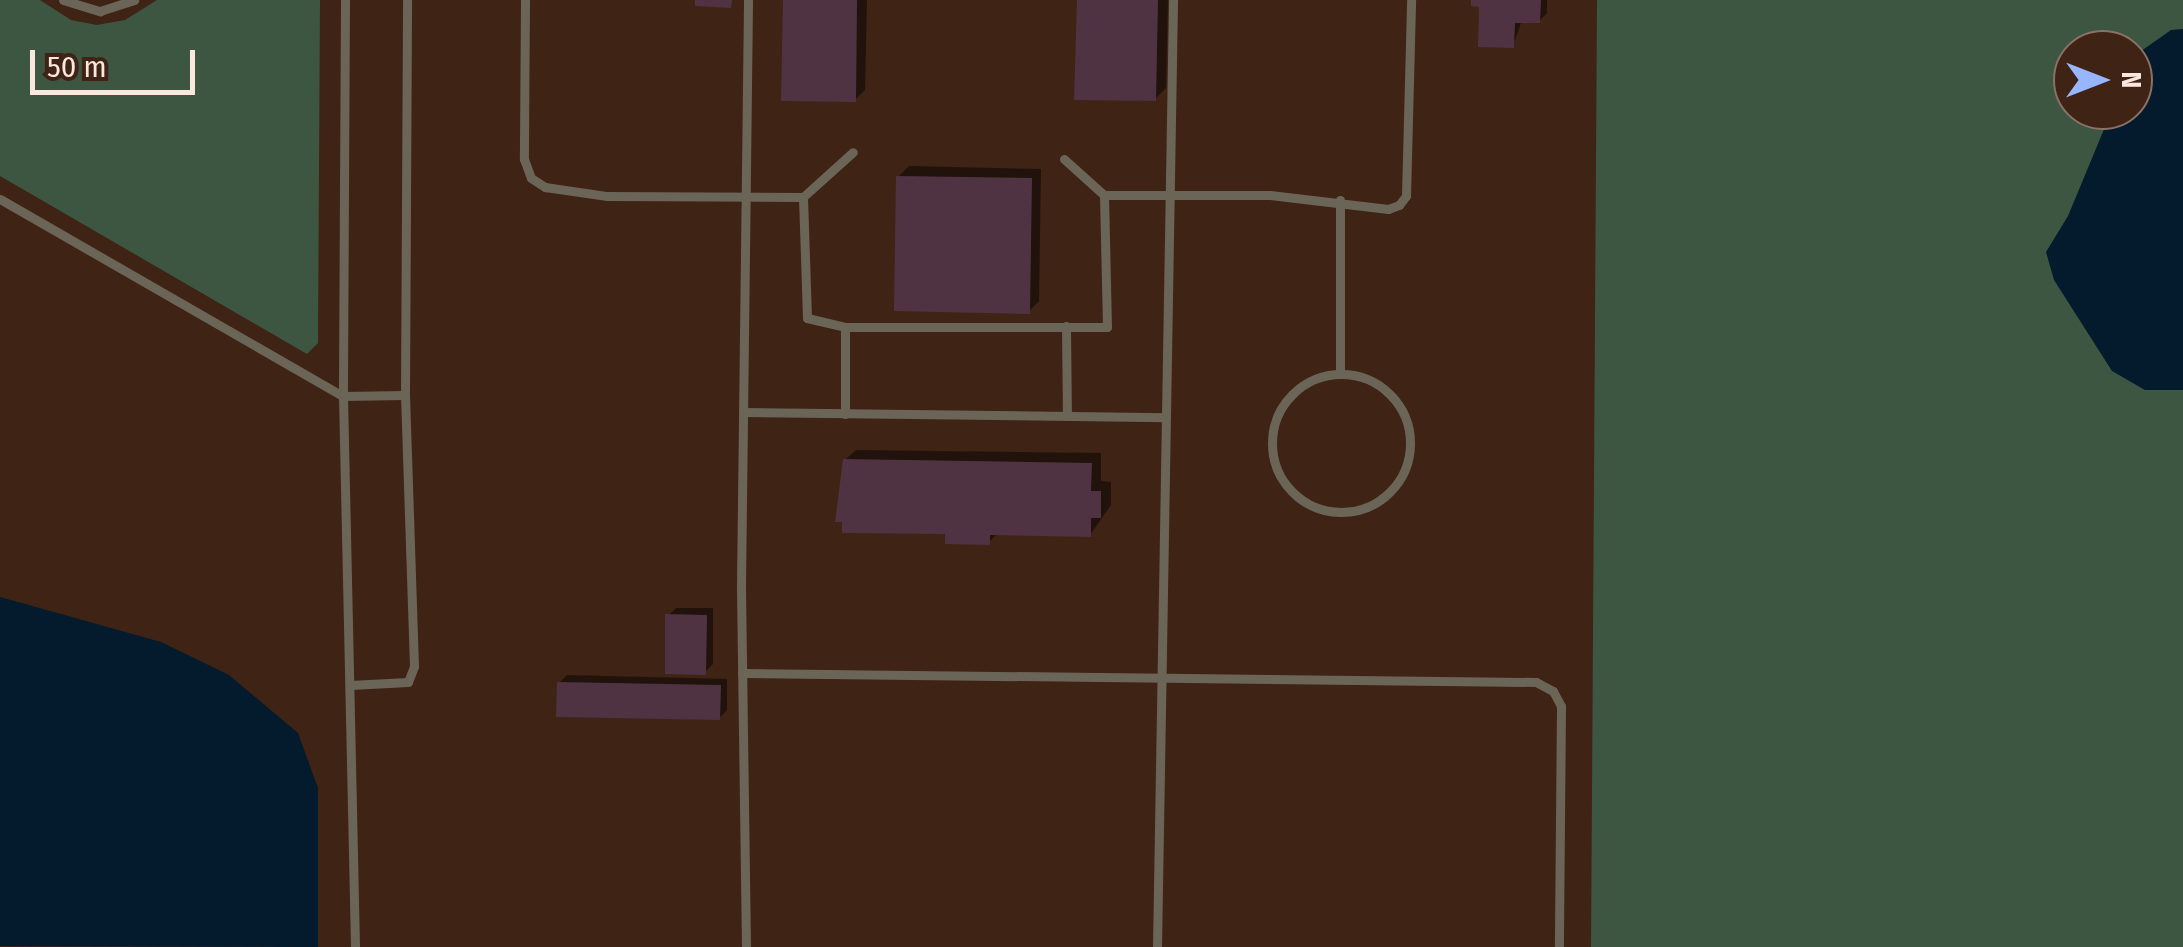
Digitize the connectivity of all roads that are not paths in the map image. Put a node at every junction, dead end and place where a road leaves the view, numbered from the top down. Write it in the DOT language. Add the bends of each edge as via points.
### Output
graph roads {
  1 [pos="63,0"];
  2 [pos="134,0"];
  3 [pos="345,0"];
  4 [pos="407,0"];
  5 [pos="526,0"];
  6 [pos="748,0"];
  7 [pos="1173,0"];
  8 [pos="1411,0"];
  9 [pos="853,152"];
  10 [pos="1064,159"];
  11 [pos="744,195"];
  12 [pos="1104,195"];
  13 [pos="1170,196"];
  14 [pos="803,197"];
  15 [pos="0,199"];
  16 [pos="1340,200"];
  17 [pos="1066,326"];
  18 [pos="845,328"];
  19 [pos="1340,373"];
  20 [pos="405,395"];
  21 [pos="343,396"];
  22 [pos="743,412"];
  23 [pos="844,414"];
  24 [pos="1067,416"];
  25 [pos="1166,416"];
  26 [pos="742,673"];
  27 [pos="1163,678"];
  28 [pos="350,684"];
  29 [pos="355,947"];
  30 [pos="746,947"];
  31 [pos="1157,947"];
  32 [pos="1559,947"];
  1 -- 2 [label="lane" via="100,11"];
  3 -- 21 [label="lane"];
  4 -- 20 [label="lane"];
  5 -- 11 [label="lane" via="524,159 531,178 544,187 607,196"];
  6 -- 11 [label="lane"];
  7 -- 13 [label="lane"];
  8 -- 16 [label="lane" via="1406,196 1388,210"];
  9 -- 14 [label="lane"];
  10 -- 12 [label="lane"];
  11 -- 14 [label="lane"];
  11 -- 22 [label="lane"];
  12 -- 13 [label="lane"];
  12 -- 17 [label="lane" via="1108,324"];
  13 -- 16 [label="lane"];
  13 -- 25 [label="lane"];
  14 -- 18 [label="lane" via="807,318"];
  15 -- 21 [label="lane"];
  16 -- 19 [label="lane"];
  17 -- 18 [label="lane"];
  17 -- 24 [label="lane"];
  18 -- 23 [label="lane"];
  19 -- 19 [label="lane" via="1387,390 1403,411 1409,448 1397,484 1378,502 1329,512 1286,486 1272,437 1294,392"];
  20 -- 21 [label="lane"];
  20 -- 28 [label="lane" via="414,674 394,685"];
  21 -- 28 [label="lane"];
  22 -- 23 [label="lane"];
  22 -- 26 [label="lane"];
  23 -- 24 [label="lane"];
  24 -- 25 [label="lane"];
  25 -- 27 [label="lane"];
  26 -- 27 [label="lane"];
  26 -- 30 [label="lane"];
  27 -- 31 [label="lane"];
  27 -- 32 [label="lane" via="1536,682 1553,691 1561,706"];
  28 -- 29 [label="lane"];
}
